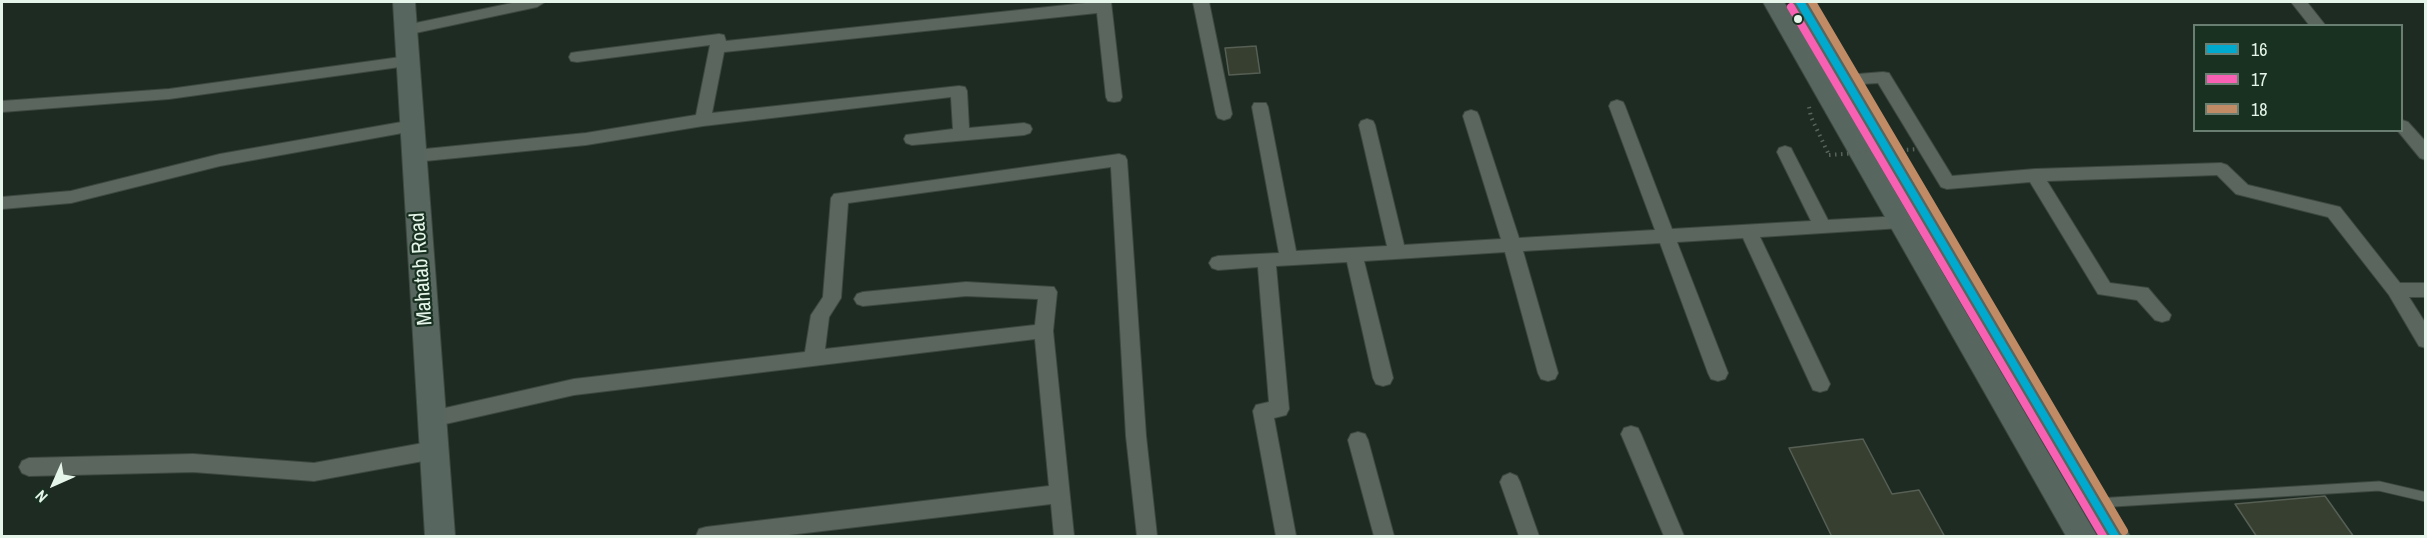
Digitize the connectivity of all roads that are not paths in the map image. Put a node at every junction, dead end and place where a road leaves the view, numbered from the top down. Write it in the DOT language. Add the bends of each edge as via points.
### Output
graph roads {
  1 [pos="404,2"];
  2 [pos="537,2"];
  3 [pos="1201,2"];
  4 [pos="1773,2"];
  5 [pos="1800,2"];
  6 [pos="2299,2"];
  7 [pos="1104,4"];
  8 [pos="2317,24"];
  9 [pos="406,30"];
  10 [pos="719,47"];
  11 [pos="577,57"];
  12 [pos="408,61"];
  13 [pos="1846,80"];
  14 [pos="1114,97"];
  15 [pos="1617,106"];
  16 [pos="2,107"];
  17 [pos="1260,107"];
  18 [pos="1224,114"];
  19 [pos="1471,116"];
  20 [pos="703,120"];
  21 [pos="1367,125"];
  22 [pos="413,126"];
  23 [pos="2403,127"];
  24 [pos="1024,129"];
  25 [pos="961,134"];
  26 [pos="912,139"];
  27 [pos="1785,152"];
  28 [pos="2426,154"];
  29 [pos="415,156"];
  30 [pos="2035,175"];
  31 [pos="2,202"];
  32 [pos="1901,222"];
  33 [pos="1822,226"];
  34 [pos="1748,231"];
  35 [pos="1666,236"];
  36 [pos="1512,245"];
  37 [pos="1397,252"];
  38 [pos="1354,255"];
  39 [pos="1289,259"];
  40 [pos="1266,260"];
  41 [pos="1218,263"];
  42 [pos="2395,290"];
  43 [pos="2426,290"];
  44 [pos="863,299"];
  45 [pos="2162,315"];
  46 [pos="1044,332"];
  47 [pos="2426,340"];
  48 [pos="814,358"];
  49 [pos="1548,373"];
  50 [pos="1718,373"];
  51 [pos="1383,378"];
  52 [pos="1820,384"];
  53 [pos="432,419"];
  54 [pos="1631,434"];
  55 [pos="1358,440"];
  56 [pos="435,450"];
  57 [pos="29,467"];
  58 [pos="1510,482"];
  59 [pos="1061,494"];
  60 [pos="2426,497"];
  61 [pos="2095,503"];
  62 [pos="440,537"];
  63 [pos="706,537"];
  64 [pos="1065,537"];
  65 [pos="1147,537"];
  66 [pos="1286,537"];
  67 [pos="1384,537"];
  68 [pos="1529,537"];
  69 [pos="1674,537"];
  70 [pos="2082,537"];
  71 [pos="2115,537"];
  1 -- 9 [label="main road, Mahatab Road"];
  2 -- 9 [label="street"];
  3 -- 18 [label="street"];
  4 -- 32 [label="main road"];
  5 -- 13 [label="main road"];
  6 -- 8 [label="street"];
  7 -- 10 [label="street"];
  7 -- 14 [label="street"];
  9 -- 12 [label="main road, Mahatab Road"];
  10 -- 11 [label="street" via="719,39"];
  10 -- 20 [label="street"];
  12 -- 16 [label="street" via="170,94"];
  12 -- 22 [label="main road, Mahatab Road"];
  13 -- 30 [label="street" via="1883,77 1947,183"];
  13 -- 61 [label="main road"];
  15 -- 35 [label="street"];
  17 -- 39 [label="street"];
  19 -- 36 [label="street"];
  20 -- 25 [label="street" via="959,91"];
  20 -- 29 [label="street" via="586,139"];
  21 -- 37 [label="street"];
  22 -- 29 [label="main road, Mahatab Road"];
  22 -- 31 [label="street" via="220,160 71,197"];
  23 -- 28 [label="street"];
  24 -- 25 [label="street"];
  25 -- 26 [label="street"];
  27 -- 33 [label="street"];
  29 -- 53 [label="main road, Mahatab Road"];
  30 -- 42 [label="street" via="2222,169 2242,190 2334,212"];
  30 -- 45 [label="street" via="2104,289 2142,293"];
  32 -- 33 [label="street"];
  32 -- 70 [label="main road"];
  33 -- 34 [label="street"];
  34 -- 35 [label="street"];
  34 -- 52 [label="street"];
  35 -- 36 [label="street"];
  35 -- 50 [label="street"];
  36 -- 37 [label="street"];
  36 -- 49 [label="street"];
  37 -- 38 [label="street"];
  38 -- 39 [label="street"];
  38 -- 51 [label="street"];
  39 -- 40 [label="street"];
  40 -- 41 [label="street"];
  40 -- 66 [label="street" via="1279,409 1263,411"];
  42 -- 43 [label="street"];
  42 -- 47 [label="street"];
  44 -- 46 [label="street" via="966,289 1048,292"];
  46 -- 48 [label="street"];
  46 -- 59 [label="street"];
  48 -- 53 [label="street" via="574,387"];
  48 -- 65 [label="street" via="820,315 832,298 840,198 1119,160 1136,435"];
  53 -- 56 [label="main road, Mahatab Road"];
  54 -- 69 [label="street"];
  55 -- 67 [label="street"];
  56 -- 57 [label="street" via="314,472 193,463"];
  56 -- 62 [label="main road, Mahatab Road"];
  58 -- 68 [label="street"];
  59 -- 63 [label="street"];
  59 -- 64 [label="street"];
  60 -- 61 [label="lane" via="2379,486"];
  61 -- 71 [label="main road"];
}
